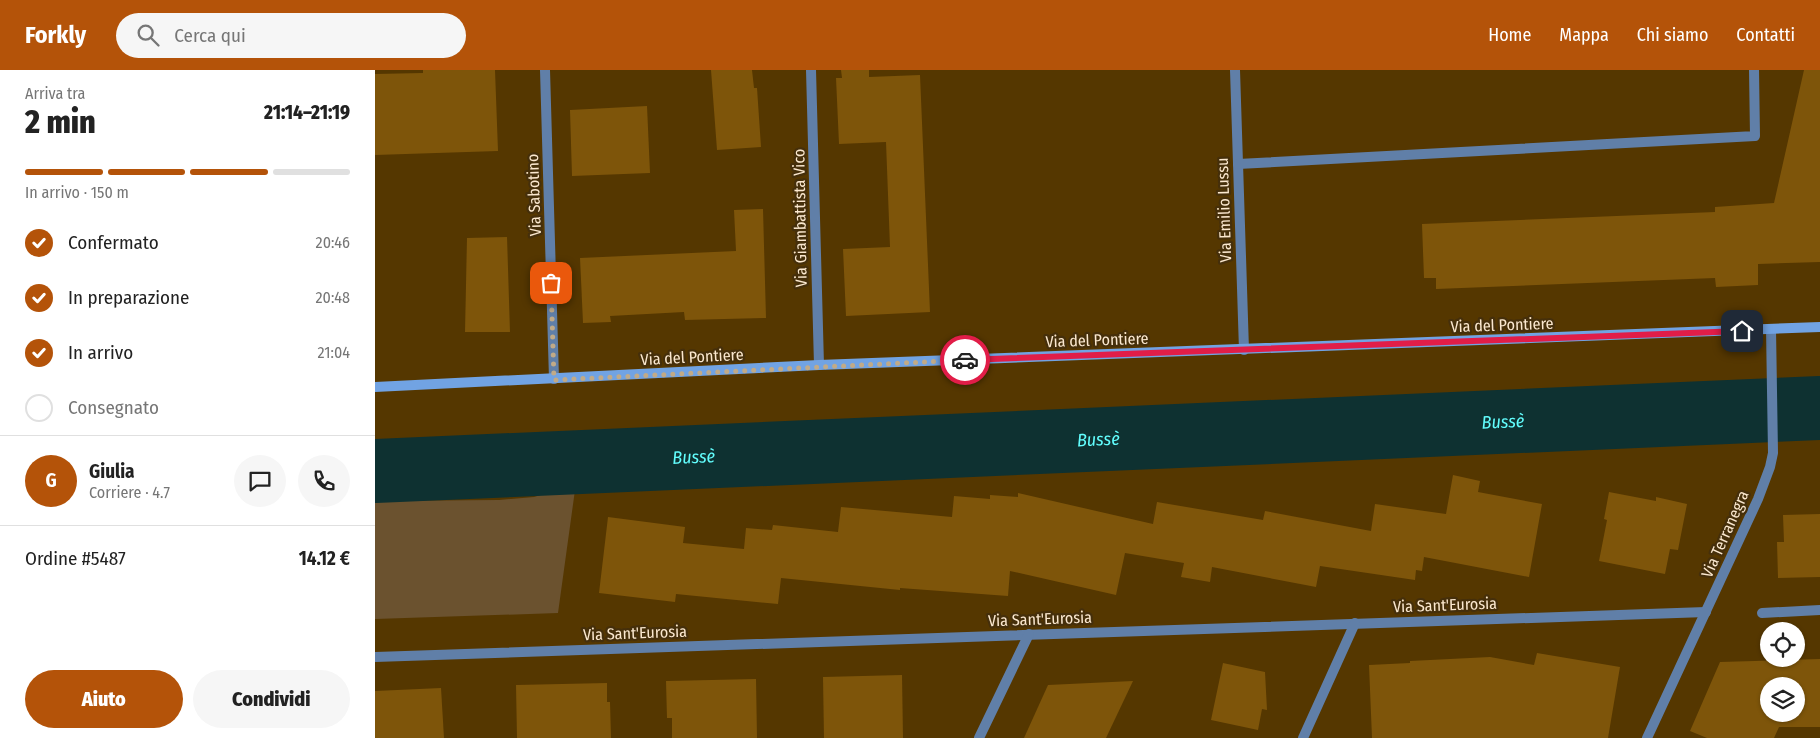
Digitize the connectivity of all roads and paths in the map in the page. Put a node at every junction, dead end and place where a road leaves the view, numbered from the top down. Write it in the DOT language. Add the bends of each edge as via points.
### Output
graph roads {
  1 [pos="545,70"];
  2 [pos="811,70"];
  3 [pos="1235,70"];
  4 [pos="1754,70"];
  5 [pos="1238,164"];
  6 [pos="1820,327"];
  7 [pos="1771,329"];
  8 [pos="1244,350"];
  9 [pos="819,365"];
  10 [pos="554,380"];
  11 [pos="375,387"];
  12 [pos="1820,610"];
  13 [pos="1706,612"];
  14 [pos="1762,612"];
  15 [pos="1355,623"];
  16 [pos="1029,634"];
  17 [pos="375,657"];
  18 [pos="979,738"];
  19 [pos="1303,738"];
  20 [pos="1647,738"];
  1 -- 10 [label="street, Via Sabotino"];
  2 -- 9 [label="street, Via Giambattista Vico"];
  3 -- 5 [label="street, Via Emilio Lussu"];
  4 -- 5 [label="street" via="1755,136"];
  5 -- 8 [label="street, Via Emilio Lussu"];
  6 -- 7 [label="main road, Via del Pontiere"];
  7 -- 8 [label="main road, Via del Pontiere"];
  7 -- 13 [label="street, Via Terranegra" via="1773,453 1758,499"];
  8 -- 9 [label="main road, Via del Pontiere"];
  9 -- 10 [label="main road, Via del Pontiere"];
  10 -- 11 [label="main road, Via del Pontiere"];
  12 -- 14 [label="street"];
  13 -- 15 [label="street, Via Sant'Eurosia"];
  13 -- 20 [label="street, Via Terranegra"];
  15 -- 16 [label="street, Via Sant'Eurosia"];
  15 -- 19 [label="street"];
  16 -- 17 [label="street, Via Sant'Eurosia"];
  16 -- 18 [label="street"];
}
